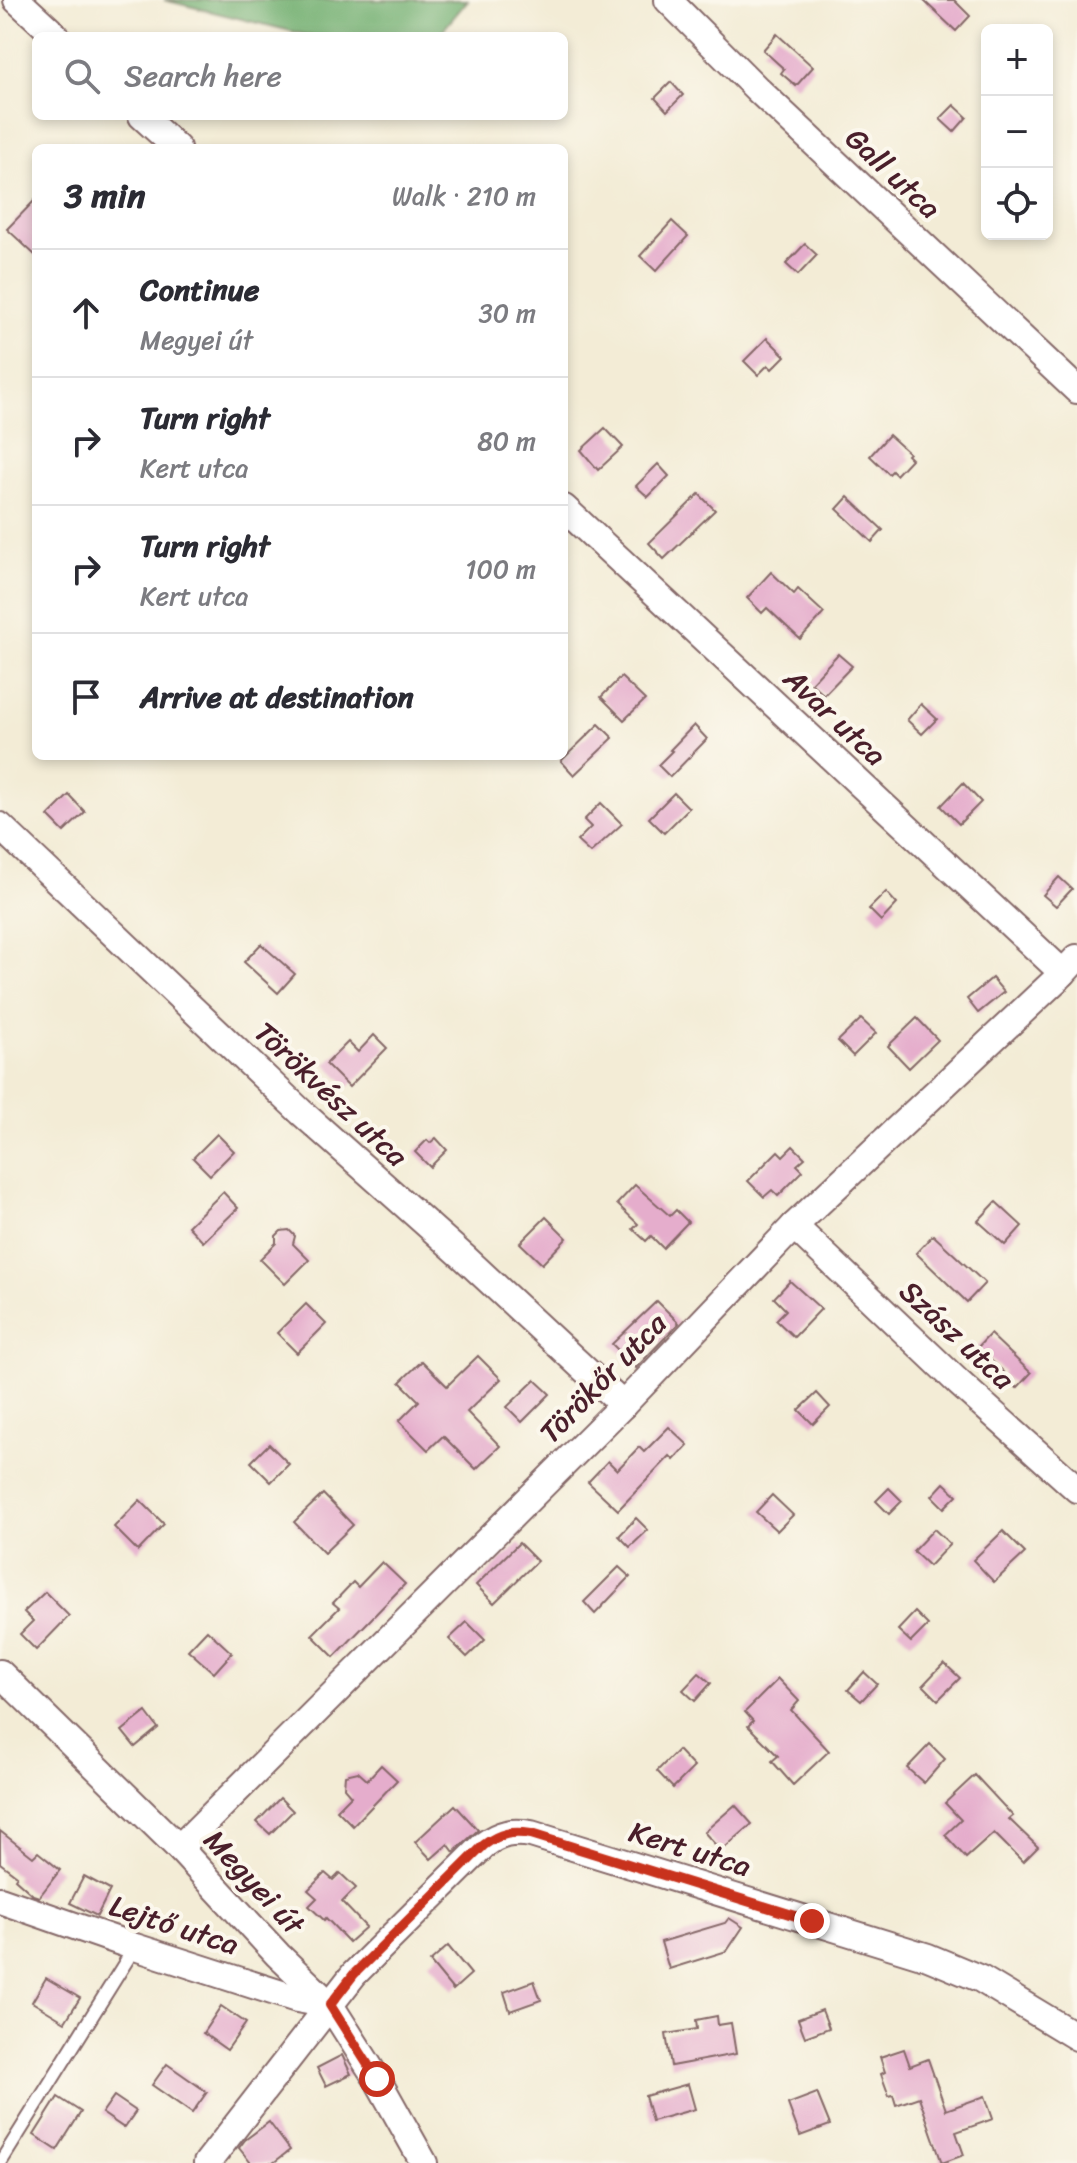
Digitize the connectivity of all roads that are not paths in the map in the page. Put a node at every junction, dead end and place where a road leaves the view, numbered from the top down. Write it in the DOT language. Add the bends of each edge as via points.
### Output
graph roads {
  1 [pos="17,0"];
  2 [pos="668,0"];
  3 [pos="52,32"];
  4 [pos="146,120"];
  5 [pos="173,144"];
  6 [pos="1077,390"];
  7 [pos="568,512"];
  8 [pos="0,826"];
  9 [pos="1070,965"];
  10 [pos="794,1226"];
  11 [pos="623,1405"];
  12 [pos="1077,1489"];
  13 [pos="3,1680"];
  14 [pos="179,1848"];
  15 [pos="0,1900"];
  16 [pos="135,1947"];
  17 [pos="330,2005"];
  18 [pos="1077,2037"];
  19 [pos="0,2163"];
  20 [pos="207,2163"];
  21 [pos="424,2163"];
  1 -- 3 [label="street"];
  2 -- 6 [label="street, Gall utca"];
  4 -- 5 [label="street"];
  7 -- 9 [label="street, Avar utca"];
  8 -- 11 [label="street, Törökvész utca" via="301,1112"];
  9 -- 10 [label="street, Törökőr utca"];
  10 -- 11 [label="street, Törökőr utca"];
  10 -- 12 [label="street, Szász utca"];
  11 -- 14 [label="street, Törökőr utca"];
  13 -- 14 [label="street, Megyei út"];
  14 -- 17 [label="street, Megyei út"];
  15 -- 16 [label="street, Lejtő utca"];
  16 -- 17 [label="street, Lejtő utca"];
  16 -- 19 [label="lane"];
  17 -- 18 [label="street, Kert utca" via="354,1974 484,1845 517,1832 942,1962 981,1979"];
  17 -- 20 [label="street, Kert utca"];
  17 -- 21 [label="street, Megyei út"];
}
